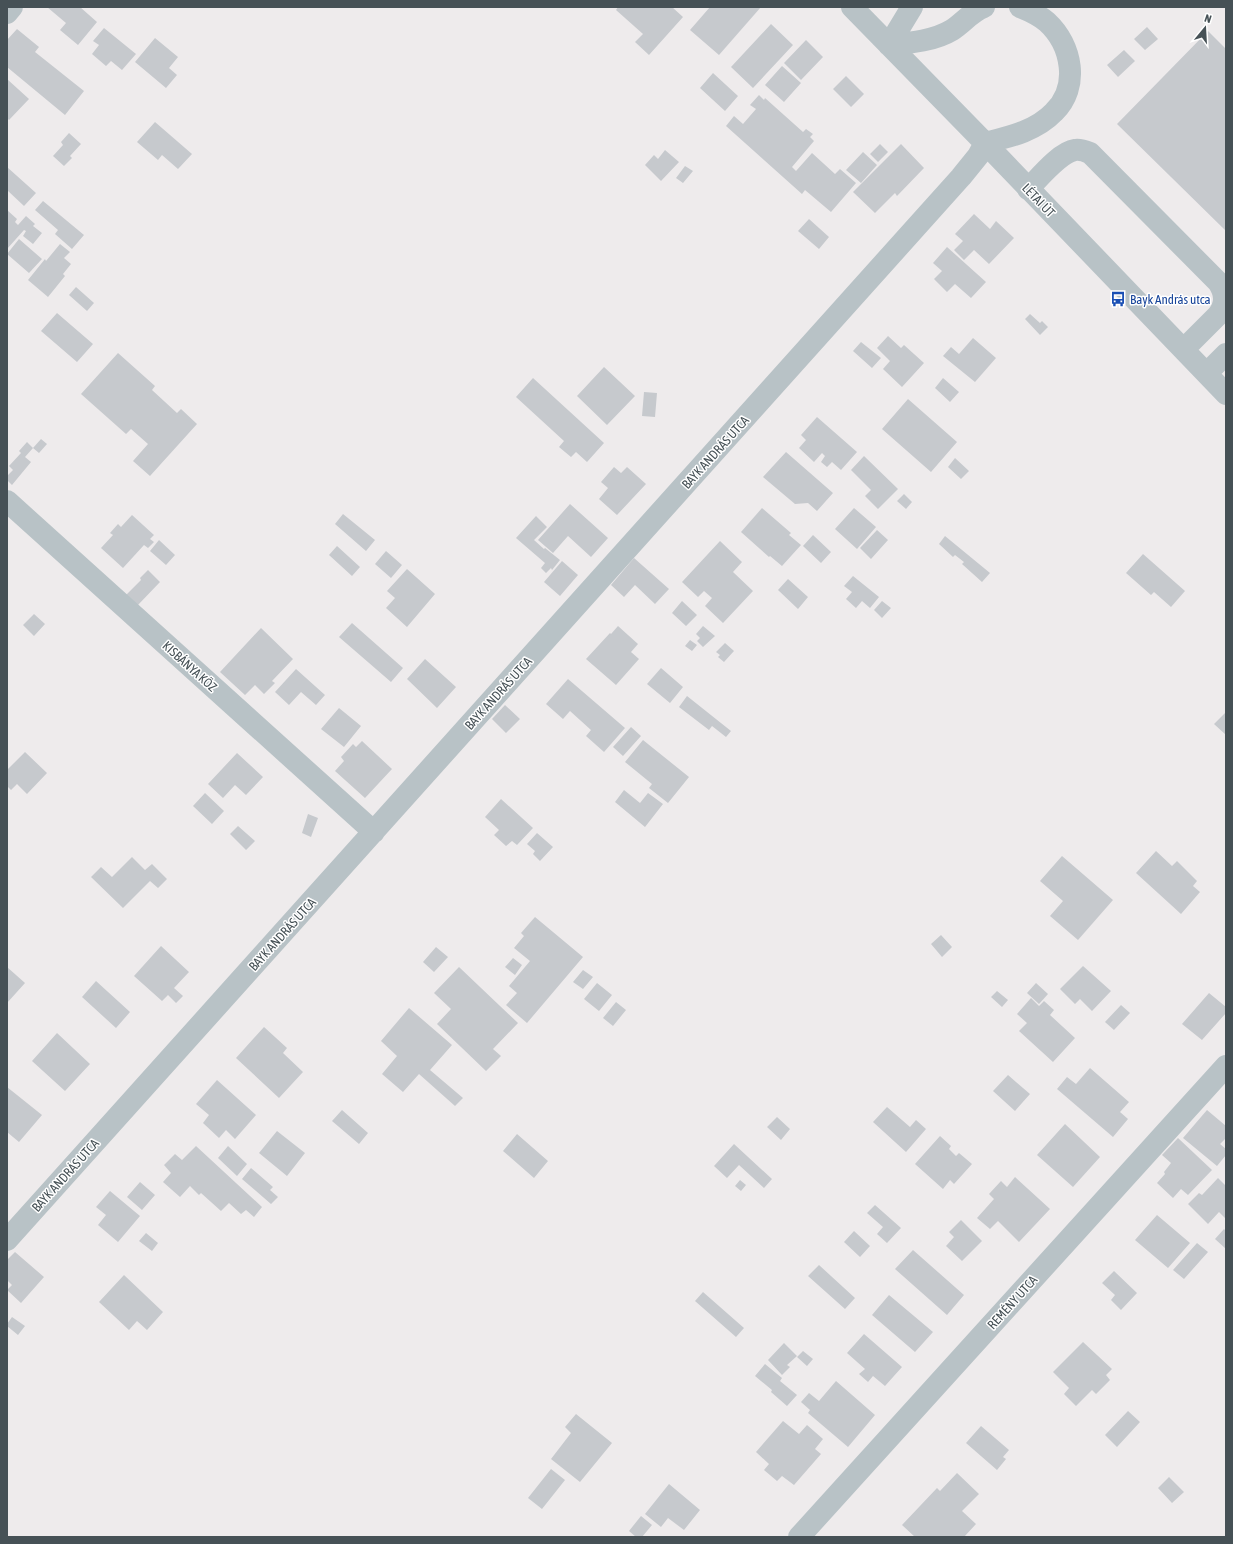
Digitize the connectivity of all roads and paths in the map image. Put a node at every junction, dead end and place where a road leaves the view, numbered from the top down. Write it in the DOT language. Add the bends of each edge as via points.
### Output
graph roads {
  1 [pos="12,7"];
  2 [pos="852,7"];
  3 [pos="912,7"];
  4 [pos="984,7"];
  5 [pos="1020,7"];
  6 [pos="7,13"];
  7 [pos="889,45"];
  8 [pos="985,143"];
  9 [pos="1028,189"];
  10 [pos="1184,349"];
  11 [pos="1226,354"];
  12 [pos="1207,373"];
  13 [pos="1226,394"];
  14 [pos="7,501"];
  15 [pos="374,832"];
  16 [pos="1226,1066"];
  17 [pos="7,1240"];
  18 [pos="799,1537"];
  1 -- 6 [label="street"];
  2 -- 7 [label="street, LÉTAI ÚT"];
  3 -- 7 [label="street"];
  4 -- 7 [label="street" via="951,31 939,36"];
  5 -- 8 [label="street" via="1047,22 1066,47 1070,70 1067,92 1056,112 1046,120 1021,133"];
  7 -- 8 [label="street, LÉTAI ÚT"];
  8 -- 9 [label="street, LÉTAI ÚT"];
  8 -- 15 [label="street, BAYK ANDRÁS UTCA" via="961,177"];
  9 -- 10 [label="street, LÉTAI ÚT"];
  9 -- 10 [label="street" via="1064,154 1074,150 1090,153 1218,282 1224,294 1223,309"];
  10 -- 12 [label="street, LÉTAI ÚT"];
  11 -- 12 [label="street"];
  12 -- 13 [label="street, LÉTAI ÚT"];
  14 -- 15 [label="street, KISBÁNYA KÖZ"];
  15 -- 17 [label="street, BAYK ANDRÁS UTCA"];
  16 -- 18 [label="street, REMÉNY UTCA"];
}
